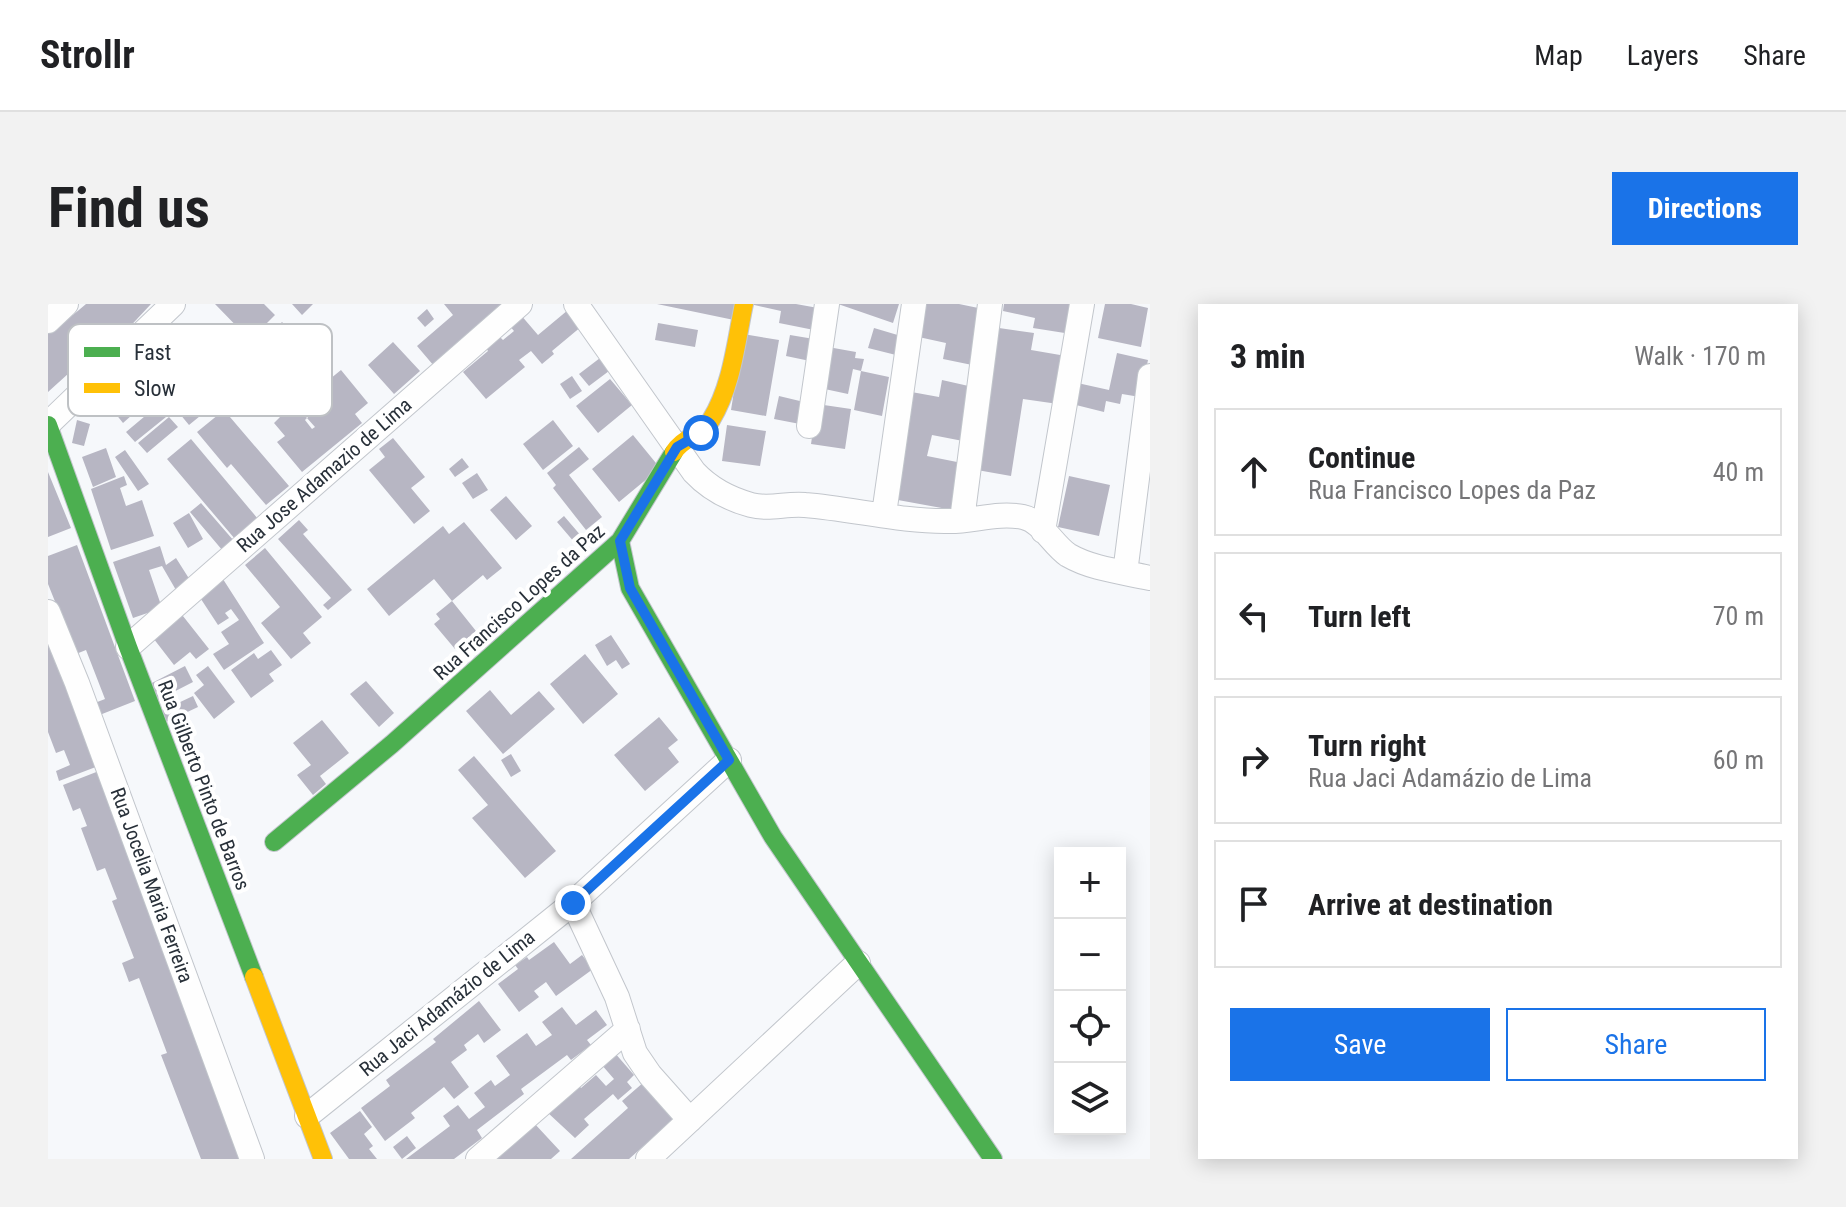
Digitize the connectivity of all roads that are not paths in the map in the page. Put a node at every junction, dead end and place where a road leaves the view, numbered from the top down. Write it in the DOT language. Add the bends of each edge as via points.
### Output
graph roads {
  1 [pos="66,304"];
  2 [pos="173,304"];
  3 [pos="520,304"];
  4 [pos="576,304"];
  5 [pos="744,304"];
  6 [pos="827,304"];
  7 [pos="914,304"];
  8 [pos="990,304"];
  9 [pos="1082,304"];
  10 [pos="48,321"];
  11 [pos="152,324"];
  12 [pos="1150,376"];
  13 [pos="68,405"];
  14 [pos="48,424"];
  15 [pos="809,426"];
  16 [pos="677,447"];
  17 [pos="884,514"];
  18 [pos="962,520"];
  19 [pos="1043,531"];
  20 [pos="620,541"];
  21 [pos="1125,573"];
  22 [pos="1150,578"];
  23 [pos="48,612"];
  24 [pos="128,647"];
  25 [pos="729,760"];
  26 [pos="274,842"];
  27 [pos="573,903"];
  28 [pos="858,963"];
  29 [pos="628,1029"];
  30 [pos="307,1116"];
  31 [pos="690,1120"];
  32 [pos="990,1158"];
  33 [pos="252,1159"];
  34 [pos="323,1159"];
  35 [pos="478,1159"];
  36 [pos="648,1159"];
  1 -- 10 [label="street"];
  2 -- 11 [label="street"];
  3 -- 24 [label="street, Rua Jose Adamazio de Lima"];
  4 -- 16 [label="street"];
  5 -- 16 [label="street, Rua Francisco Lopes da Paz" via="730,374 712,419 701,433"];
  6 -- 15 [label="street"];
  7 -- 17 [label="street"];
  8 -- 18 [label="street"];
  9 -- 19 [label="street"];
  12 -- 21 [label="street"];
  13 -- 14 [label="street"];
  14 -- 24 [label="street, Rua Gilberto Pinto de Barros"];
  16 -- 17 [label="street" via="705,483 733,499 755,506 803,504"];
  16 -- 20 [label="street, Rua Francisco Lopes da Paz"];
  17 -- 18 [label="street"];
  18 -- 19 [label="street" via="1021,517"];
  19 -- 21 [label="street" via="1078,560"];
  20 -- 25 [label="street" via="630,588"];
  20 -- 26 [label="street, Rua Francisco Lopes da Paz"];
  21 -- 22 [label="street"];
  23 -- 33 [label="street, Rua Jocelia Maria Ferreira"];
  24 -- 30 [label="street, Rua Gilberto Pinto de Barros"];
  25 -- 27 [label="street, Rua Jaci Adamázio de Lima"];
  25 -- 28 [label="street" via="773,837"];
  27 -- 29 [label="street"];
  27 -- 30 [label="street, Rua Jaci Adamázio de Lima"];
  28 -- 31 [label="street"];
  28 -- 32 [label="street"];
  29 -- 31 [label="street" via="635,1053"];
  29 -- 35 [label="street"];
  30 -- 34 [label="street, Rua Gilberto Pinto de Barros"];
  31 -- 36 [label="street"];
}
